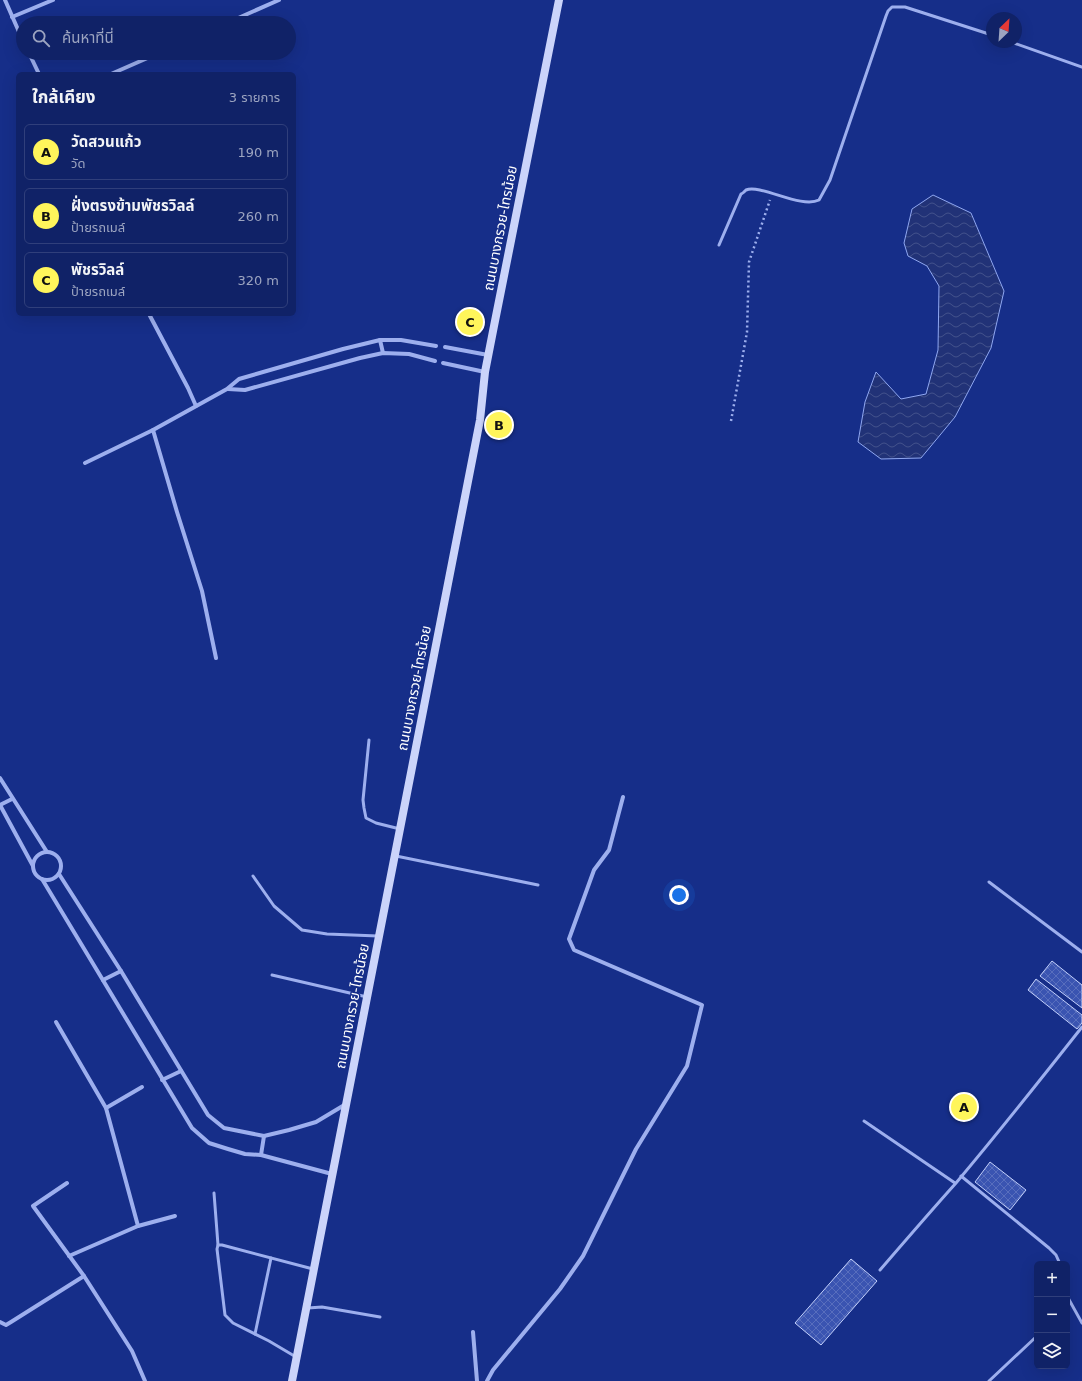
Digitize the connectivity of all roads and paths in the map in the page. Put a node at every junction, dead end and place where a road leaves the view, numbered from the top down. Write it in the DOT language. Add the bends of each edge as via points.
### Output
graph roads {
  1 [pos="5,0"];
  2 [pos="53,0"];
  3 [pos="265,0"];
  4 [pos="279,0"];
  5 [pos="559,0"];
  6 [pos="268,5"];
  7 [pos="243,16"];
  8 [pos="12,17"];
  9 [pos="16,26"];
  10 [pos="986,33"];
  11 [pos="1022,46"];
  12 [pos="32,60"];
  13 [pos="143,60"];
  14 [pos="1082,67"];
  15 [pos="37,72"];
  16 [pos="116,72"];
  17 [pos="772,194"];
  18 [pos="719,245"];
  19 [pos="150,316"];
  20 [pos="380,340"];
  21 [pos="436,346"];
  22 [pos="445,347"];
  23 [pos="382,353"];
  24 [pos="488,355"];
  25 [pos="435,361"];
  26 [pos="443,363"];
  27 [pos="485,372"];
  28 [pos="227,389"];
  29 [pos="196,406"];
  30 [pos="730,421"];
  31 [pos="153,430"];
  32 [pos="85,463"];
  33 [pos="216,658"];
  34 [pos="369,740"];
  35 [pos="0,778"];
  36 [pos="623,797"];
  37 [pos="12,799"];
  38 [pos="0,805"];
  39 [pos="400,829"];
  40 [pos="47,852"];
  41 [pos="394,855"];
  42 [pos="33,866"];
  43 [pos="59,874"];
  44 [pos="253,876"];
  45 [pos="42,879"];
  46 [pos="989,882"];
  47 [pos="538,885"];
  48 [pos="378,936"];
  49 [pos="1082,952"];
  50 [pos="121,971"];
  51 [pos="272,975"];
  52 [pos="103,980"];
  53 [pos="367,997"];
  54 [pos="56,1022"];
  55 [pos="1082,1027"];
  56 [pos="181,1071"];
  57 [pos="162,1080"];
  58 [pos="142,1087"];
  59 [pos="346,1103"];
  60 [pos="106,1108"];
  61 [pos="864,1121"];
  62 [pos="264,1136"];
  63 [pos="261,1155"];
  64 [pos="332,1174"];
  65 [pos="961,1176"];
  66 [pos="955,1183"];
  67 [pos="67,1184"];
  68 [pos="214,1193"];
  69 [pos="175,1216"];
  70 [pos="138,1226"];
  71 [pos="218,1245"];
  72 [pos="69,1256"];
  73 [pos="271,1258"];
  74 [pos="1058,1261"];
  75 [pos="313,1269"];
  76 [pos="880,1270"];
  77 [pos="84,1276"];
  78 [pos="1068,1297"];
  79 [pos="1071,1304"];
  80 [pos="306,1308"];
  81 [pos="380,1317"];
  82 [pos="0,1322"];
  83 [pos="1082,1323"];
  84 [pos="473,1332"];
  85 [pos="256,1334"];
  86 [pos="1034,1339"];
  87 [pos="296,1357"];
  88 [pos="145,1381"];
  89 [pos="292,1381"];
  90 [pos="477,1381"];
  91 [pos="487,1381"];
  92 [pos="989,1381"];
  1 -- 8 [label="street"];
  2 -- 8 [label="street"];
  3 -- 6 [label="street"];
  4 -- 6 [label="street"];
  5 -- 24 [label="main road, ถนนบางกรวย-ไทรน้อย"];
  6 -- 7 [label="street"];
  8 -- 9 [label="street"];
  10 -- 17 [label="lane" via="905,7 892,7 886,16 824,193 819,200 810,202"];
  11 -- 14 [label="lane"];
  12 -- 15 [label="street"];
  13 -- 16 [label="street"];
  17 -- 18 [label="lane" via="751,189 741,194"];
  17 -- 30 [label="path" via="749,262 747,332"];
  19 -- 29 [label="street"];
  20 -- 21 [label="street" via="401,340"];
  20 -- 23 [label="street"];
  20 -- 28 [label="street" via="343,348 239,380"];
  22 -- 24 [label="street"];
  23 -- 25 [label="street" via="409,354"];
  23 -- 28 [label="street" via="245,390"];
  24 -- 27 [label="main road, ถนนบางกรวย-ไทรน้อย"];
  26 -- 27 [label="street"];
  27 -- 39 [label="main road, ถนนบางกรวย-ไทรน้อย" via="480,420"];
  28 -- 29 [label="street"];
  29 -- 31 [label="street"];
  31 -- 32 [label="street"];
  31 -- 33 [label="street" via="202,591"];
  34 -- 39 [label="lane" via="363,800 366,818"];
  35 -- 37 [label="street"];
  36 -- 91 [label="street" via="609,850 594,870 569,939 574,950 702,1005 687,1066 636,1149 583,1256"];
  37 -- 38 [label="street"];
  37 -- 40 [label="street"];
  38 -- 42 [label="street"];
  39 -- 41 [label="main road, ถนนบางกรวย-ไทรน้อย"];
  40 -- 42 [label="street" via="37,856"];
  40 -- 43 [label="street" via="57,855 60,859"];
  41 -- 47 [label="lane"];
  41 -- 48 [label="main road, ถนนบางกรวย-ไทรน้อย"];
  42 -- 45 [label="street" via="34,872"];
  43 -- 45 [label="street" via="52,879"];
  43 -- 50 [label="street"];
  44 -- 48 [label="lane" via="274,906 302,930 327,934"];
  45 -- 52 [label="street"];
  46 -- 49 [label="lane"];
  48 -- 53 [label="main road, ถนนบางกรวย-ไทรน้อย"];
  50 -- 52 [label="street"];
  50 -- 56 [label="street"];
  51 -- 53 [label="lane"];
  52 -- 57 [label="street"];
  53 -- 59 [label="main road, ถนนบางกรวย-ไทรน้อย"];
  54 -- 60 [label="street"];
  55 -- 65 [label="lane"];
  56 -- 57 [label="street"];
  56 -- 62 [label="street" via="208,1116 224,1128"];
  57 -- 63 [label="street" via="192,1128 209,1143 245,1154"];
  58 -- 60 [label="street"];
  59 -- 62 [label="street" via="316,1122"];
  59 -- 64 [label="main road, ถนนบางกรวย-ไทรน้อย"];
  60 -- 70 [label="street"];
  61 -- 66 [label="lane"];
  62 -- 63 [label="street"];
  63 -- 64 [label="street"];
  64 -- 75 [label="main road, ถนนบางกรวย-ไทรน้อย"];
  65 -- 66 [label="lane"];
  65 -- 74 [label="lane" via="1049,1248"];
  66 -- 76 [label="lane"];
  67 -- 72 [label="street" via="33,1206"];
  68 -- 71 [label="lane"];
  69 -- 70 [label="street"];
  70 -- 72 [label="street"];
  71 -- 73 [label="lane"];
  71 -- 85 [label="lane" via="225,1315 233,1323"];
  72 -- 77 [label="street"];
  73 -- 75 [label="lane"];
  73 -- 85 [label="lane"];
  75 -- 80 [label="main road, ถนนบางกรวย-ไทรน้อย"];
  77 -- 82 [label="street" via="6,1325"];
  77 -- 88 [label="street" via="132,1351"];
  78 -- 79 [label="lane"];
  79 -- 83 [label="lane"];
  80 -- 81 [label="lane" via="322,1307"];
  80 -- 87 [label="main road, ถนนบางกรวย-ไทรน้อย"];
  84 -- 90 [label="street"];
  85 -- 87 [label="lane"];
  86 -- 92 [label="lane"];
  87 -- 89 [label="main road, ถนนบางกรวย-ไทรน้อย"];
}
